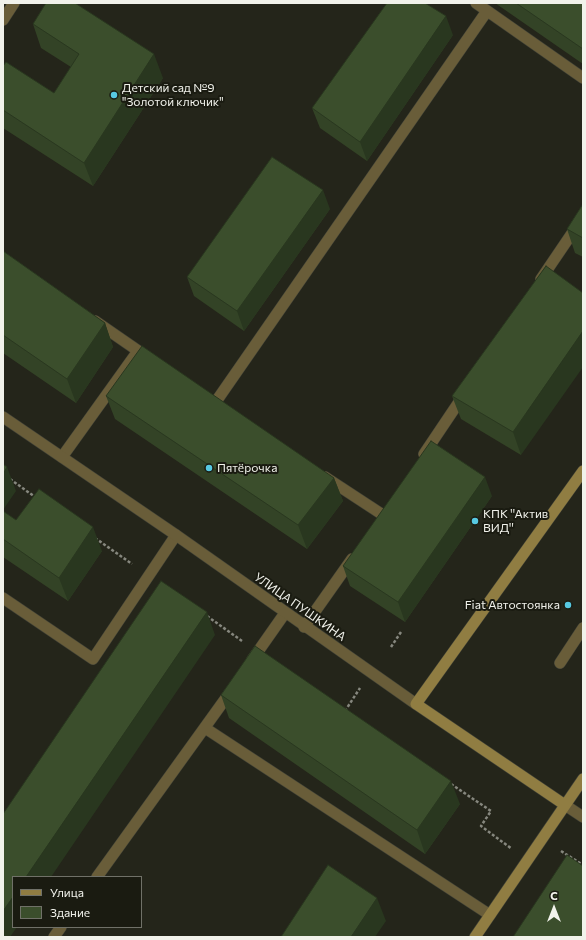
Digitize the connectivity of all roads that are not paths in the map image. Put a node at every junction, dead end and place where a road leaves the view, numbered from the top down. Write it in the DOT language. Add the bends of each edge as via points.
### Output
graph roads {
  1 [pos="14,3"];
  2 [pos="476,3"];
  3 [pos="487,11"];
  4 [pos="3,20"];
  5 [pos="583,78"];
  6 [pos="583,217"];
  7 [pos="534,290"];
  8 [pos="86,316"];
  9 [pos="138,351"];
  10 [pos="157,364"];
  11 [pos="472,382"];
  12 [pos="215,403"];
  13 [pos="3,417"];
  14 [pos="62,457"];
  15 [pos="418,462"];
  16 [pos="583,471"];
  17 [pos="318,472"];
  18 [pos="383,515"];
  19 [pos="176,535"];
  20 [pos="360,547"];
  21 [pos="3,598"];
  22 [pos="286,613"];
  23 [pos="304,627"];
  24 [pos="583,628"];
  25 [pos="560,663"];
  26 [pos="245,671"];
  27 [pos="236,684"];
  28 [pos="416,704"];
  29 [pos="205,728"];
  30 [pos="583,779"];
  31 [pos="565,805"];
  32 [pos="583,817"];
  33 [pos="98,876"];
  34 [pos="490,915"];
  35 [pos="60,928"];
  36 [pos="54,937"];
  37 [pos="475,937"];
  1 -- 4 [label="street"];
  2 -- 3 [label="street"];
  3 -- 5 [label="street"];
  3 -- 12 [label="street"];
  6 -- 7 [label="street"];
  8 -- 9 [label="street"];
  9 -- 10 [label="street"];
  9 -- 14 [label="street"];
  11 -- 15 [label="street"];
  13 -- 14 [label="street, УЛИЦА ПУШКИНА"];
  14 -- 19 [label="street, УЛИЦА ПУШКИНА"];
  16 -- 28 [label="main road"];
  17 -- 18 [label="street"];
  19 -- 21 [label="street" via="93,659"];
  19 -- 22 [label="street, УЛИЦА ПУШКИНА"];
  20 -- 23 [label="street"];
  22 -- 23 [label="street, УЛИЦА ПУШКИНА"];
  22 -- 26 [label="street"];
  23 -- 28 [label="street, УЛИЦА ПУШКИНА"];
  24 -- 25 [label="street"];
  27 -- 29 [label="street"];
  28 -- 31 [label="main road, УЛИЦА ПУШКИНА"];
  29 -- 33 [label="street"];
  29 -- 34 [label="street"];
  30 -- 31 [label="main road"];
  31 -- 32 [label="street, УЛИЦА ПУШКИНА"];
  31 -- 34 [label="main road"];
  34 -- 37 [label="main road"];
  35 -- 36 [label="street"];
}
